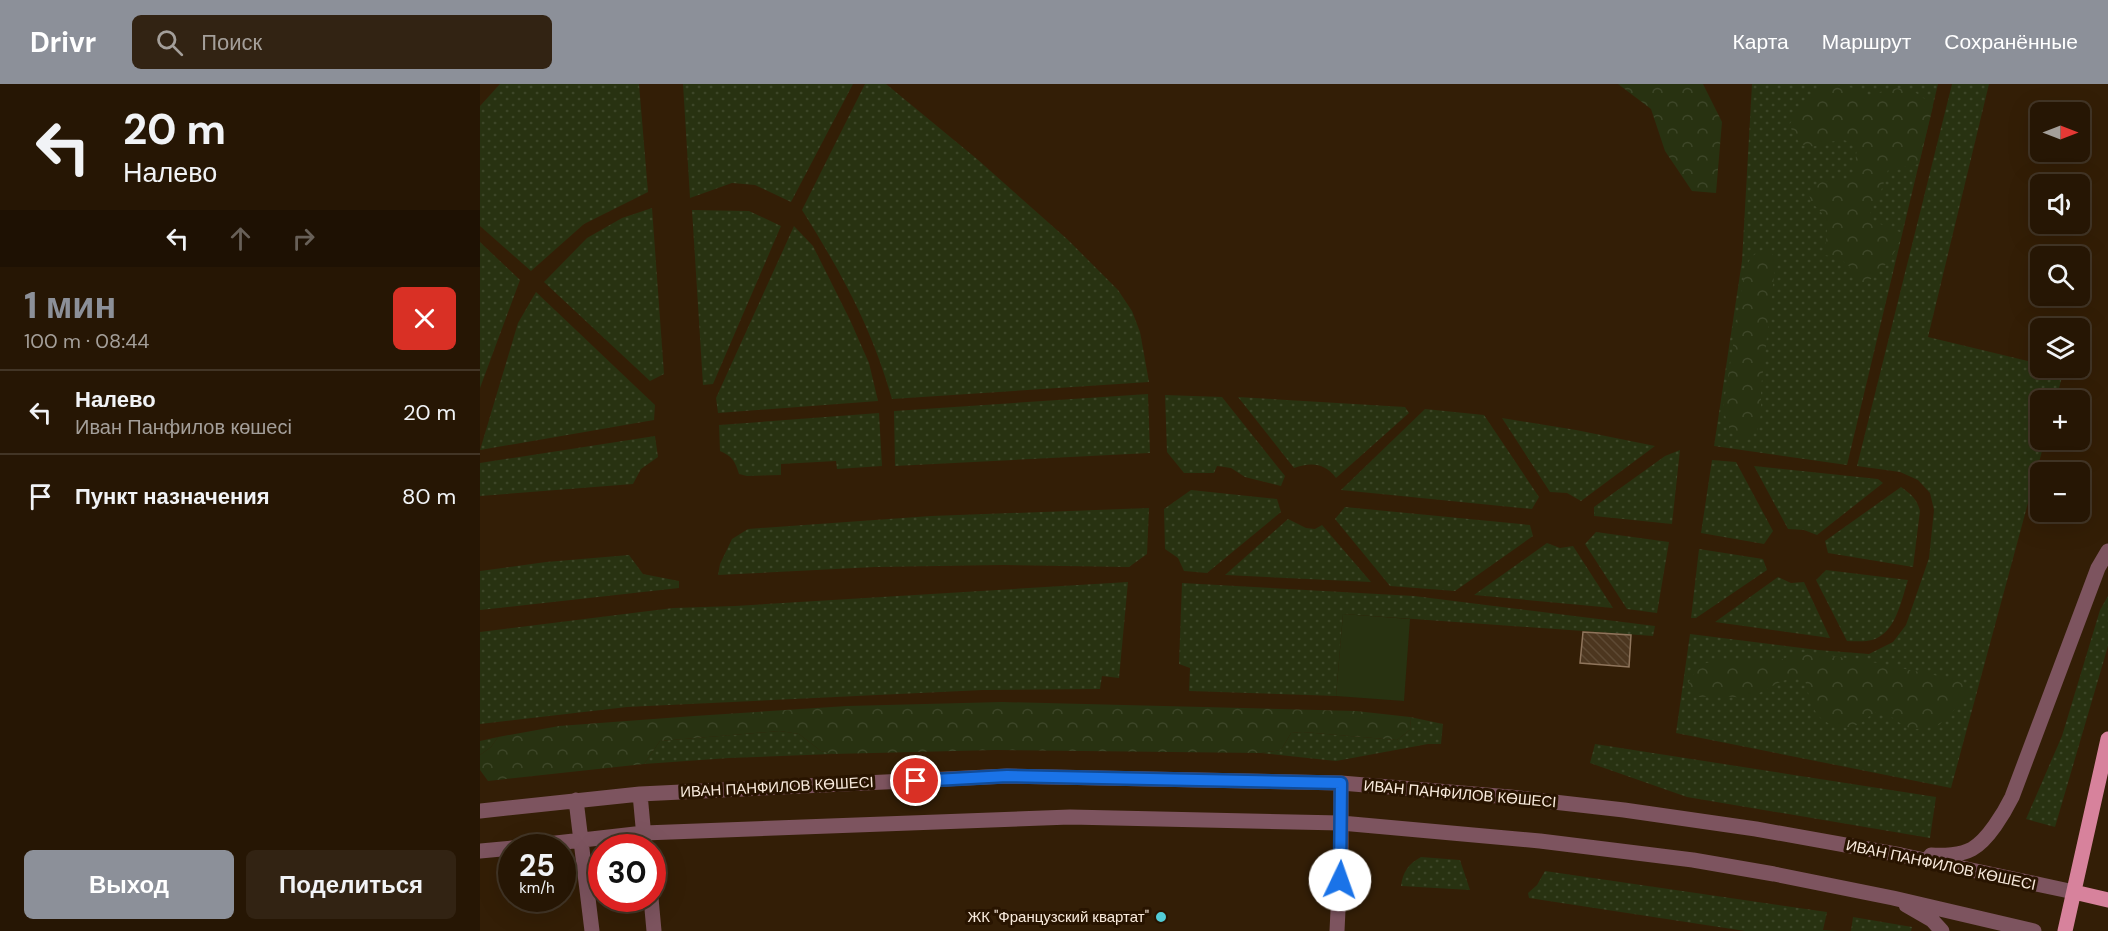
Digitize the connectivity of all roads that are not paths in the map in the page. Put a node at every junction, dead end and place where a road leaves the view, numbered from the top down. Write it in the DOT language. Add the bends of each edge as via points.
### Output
graph roads {
  1 [pos="2108,551"];
  2 [pos="2108,739"];
  3 [pos="1341,783"];
  4 [pos="640,794"];
  5 [pos="576,800"];
  6 [pos="480,811"];
  7 [pos="1341,823"];
  8 [pos="644,834"];
  9 [pos="580,839"];
  10 [pos="588,839"];
  11 [pos="666,839"];
  12 [pos="576,840"];
  13 [pos="498,849"];
  14 [pos="480,851"];
  15 [pos="1901,855"];
  16 [pos="2074,892"];
  17 [pos="1893,898"];
  18 [pos="2108,900"];
  19 [pos="652,912"];
  20 [pos="592,931"];
  21 [pos="654,931"];
  22 [pos="1337,931"];
  23 [pos="1942,931"];
  24 [pos="2034,931"];
  25 [pos="2065,931"];
  1 -- 15 [label="street" via="2098,568 2012,797 1999,820 1972,849 1946,856"];
  2 -- 16 [label="main road"];
  3 -- 4 [label="street, ИВАН ПАНФИЛОВ КӨШЕСІ" via="1007,776"];
  3 -- 7 [label="street"];
  3 -- 15 [label="street, ИВАН ПАНФИЛОВ КӨШЕСІ" via="1624,810"];
  4 -- 5 [label="street, ИВАН ПАНФИЛОВ КӨШЕСІ"];
  4 -- 8 [label="street"];
  5 -- 6 [label="street, ИВАН ПАНФИЛОВ КӨШЕСІ"];
  5 -- 9 [label="street"];
  7 -- 11 [label="street" via="1070,817"];
  7 -- 17 [label="street" via="1630,851"];
  7 -- 22 [label="street"];
  9 -- 10 [label="street"];
  9 -- 12 [label="street"];
  9 -- 20 [label="street"];
  13 -- 14 [label="street"];
  15 -- 16 [label="street, ИВАН ПАНФИЛОВ КӨШЕСІ"];
  16 -- 18 [label="main road"];
  16 -- 25 [label="main road"];
  17 -- 23 [label="street" via="1932,920"];
  17 -- 24 [label="street"];
  19 -- 21 [label="street"];
}
